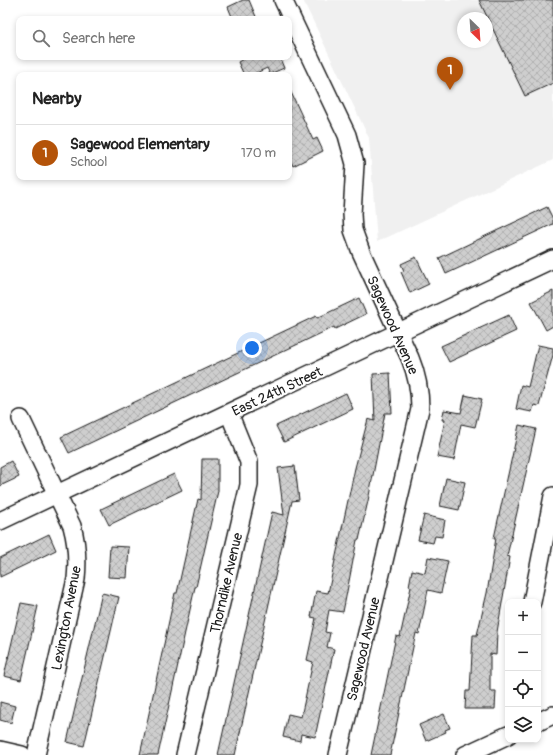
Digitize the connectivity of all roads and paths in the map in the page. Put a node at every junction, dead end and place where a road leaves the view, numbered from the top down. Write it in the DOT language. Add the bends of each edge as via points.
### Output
graph roads {
  1 [pos="283,0"];
  2 [pos="291,16"];
  3 [pos="292,19"];
  4 [pos="553,259"];
  5 [pos="398,333"];
  6 [pos="230,413"];
  7 [pos="21,419"];
  8 [pos="57,494"];
  9 [pos="553,496"];
  10 [pos="0,521"];
  11 [pos="533,599"];
  12 [pos="553,715"];
  13 [pos="541,721"];
  14 [pos="505,736"];
  15 [pos="0,750"];
  16 [pos="22,755"];
  17 [pos="36,755"];
  18 [pos="186,755"];
  19 [pos="338,755"];
  20 [pos="465,755"];
  1 -- 2 [label="street, Sagewood Avenue"];
  3 -- 5 [label="street, Sagewood Avenue" via="348,135 355,164 353,230"];
  4 -- 5 [label="street, East 24th Street"];
  5 -- 6 [label="street, East 24th Street"];
  5 -- 19 [label="street, Sagewood Avenue" via="416,373 420,409"];
  6 -- 8 [label="street, East 24th Street"];
  6 -- 18 [label="street, Thorndike Avenue" via="249,462 249,485"];
  7 -- 8 [label="street, Lexington Avenue"];
  8 -- 10 [label="street, East 24th Street"];
  8 -- 17 [label="street, Lexington Avenue" via="75,537 78,561"];
  9 -- 11 [label="street"];
  12 -- 13 [label="street"];
  14 -- 20 [label="street"];
  15 -- 16 [label="street"];
}
